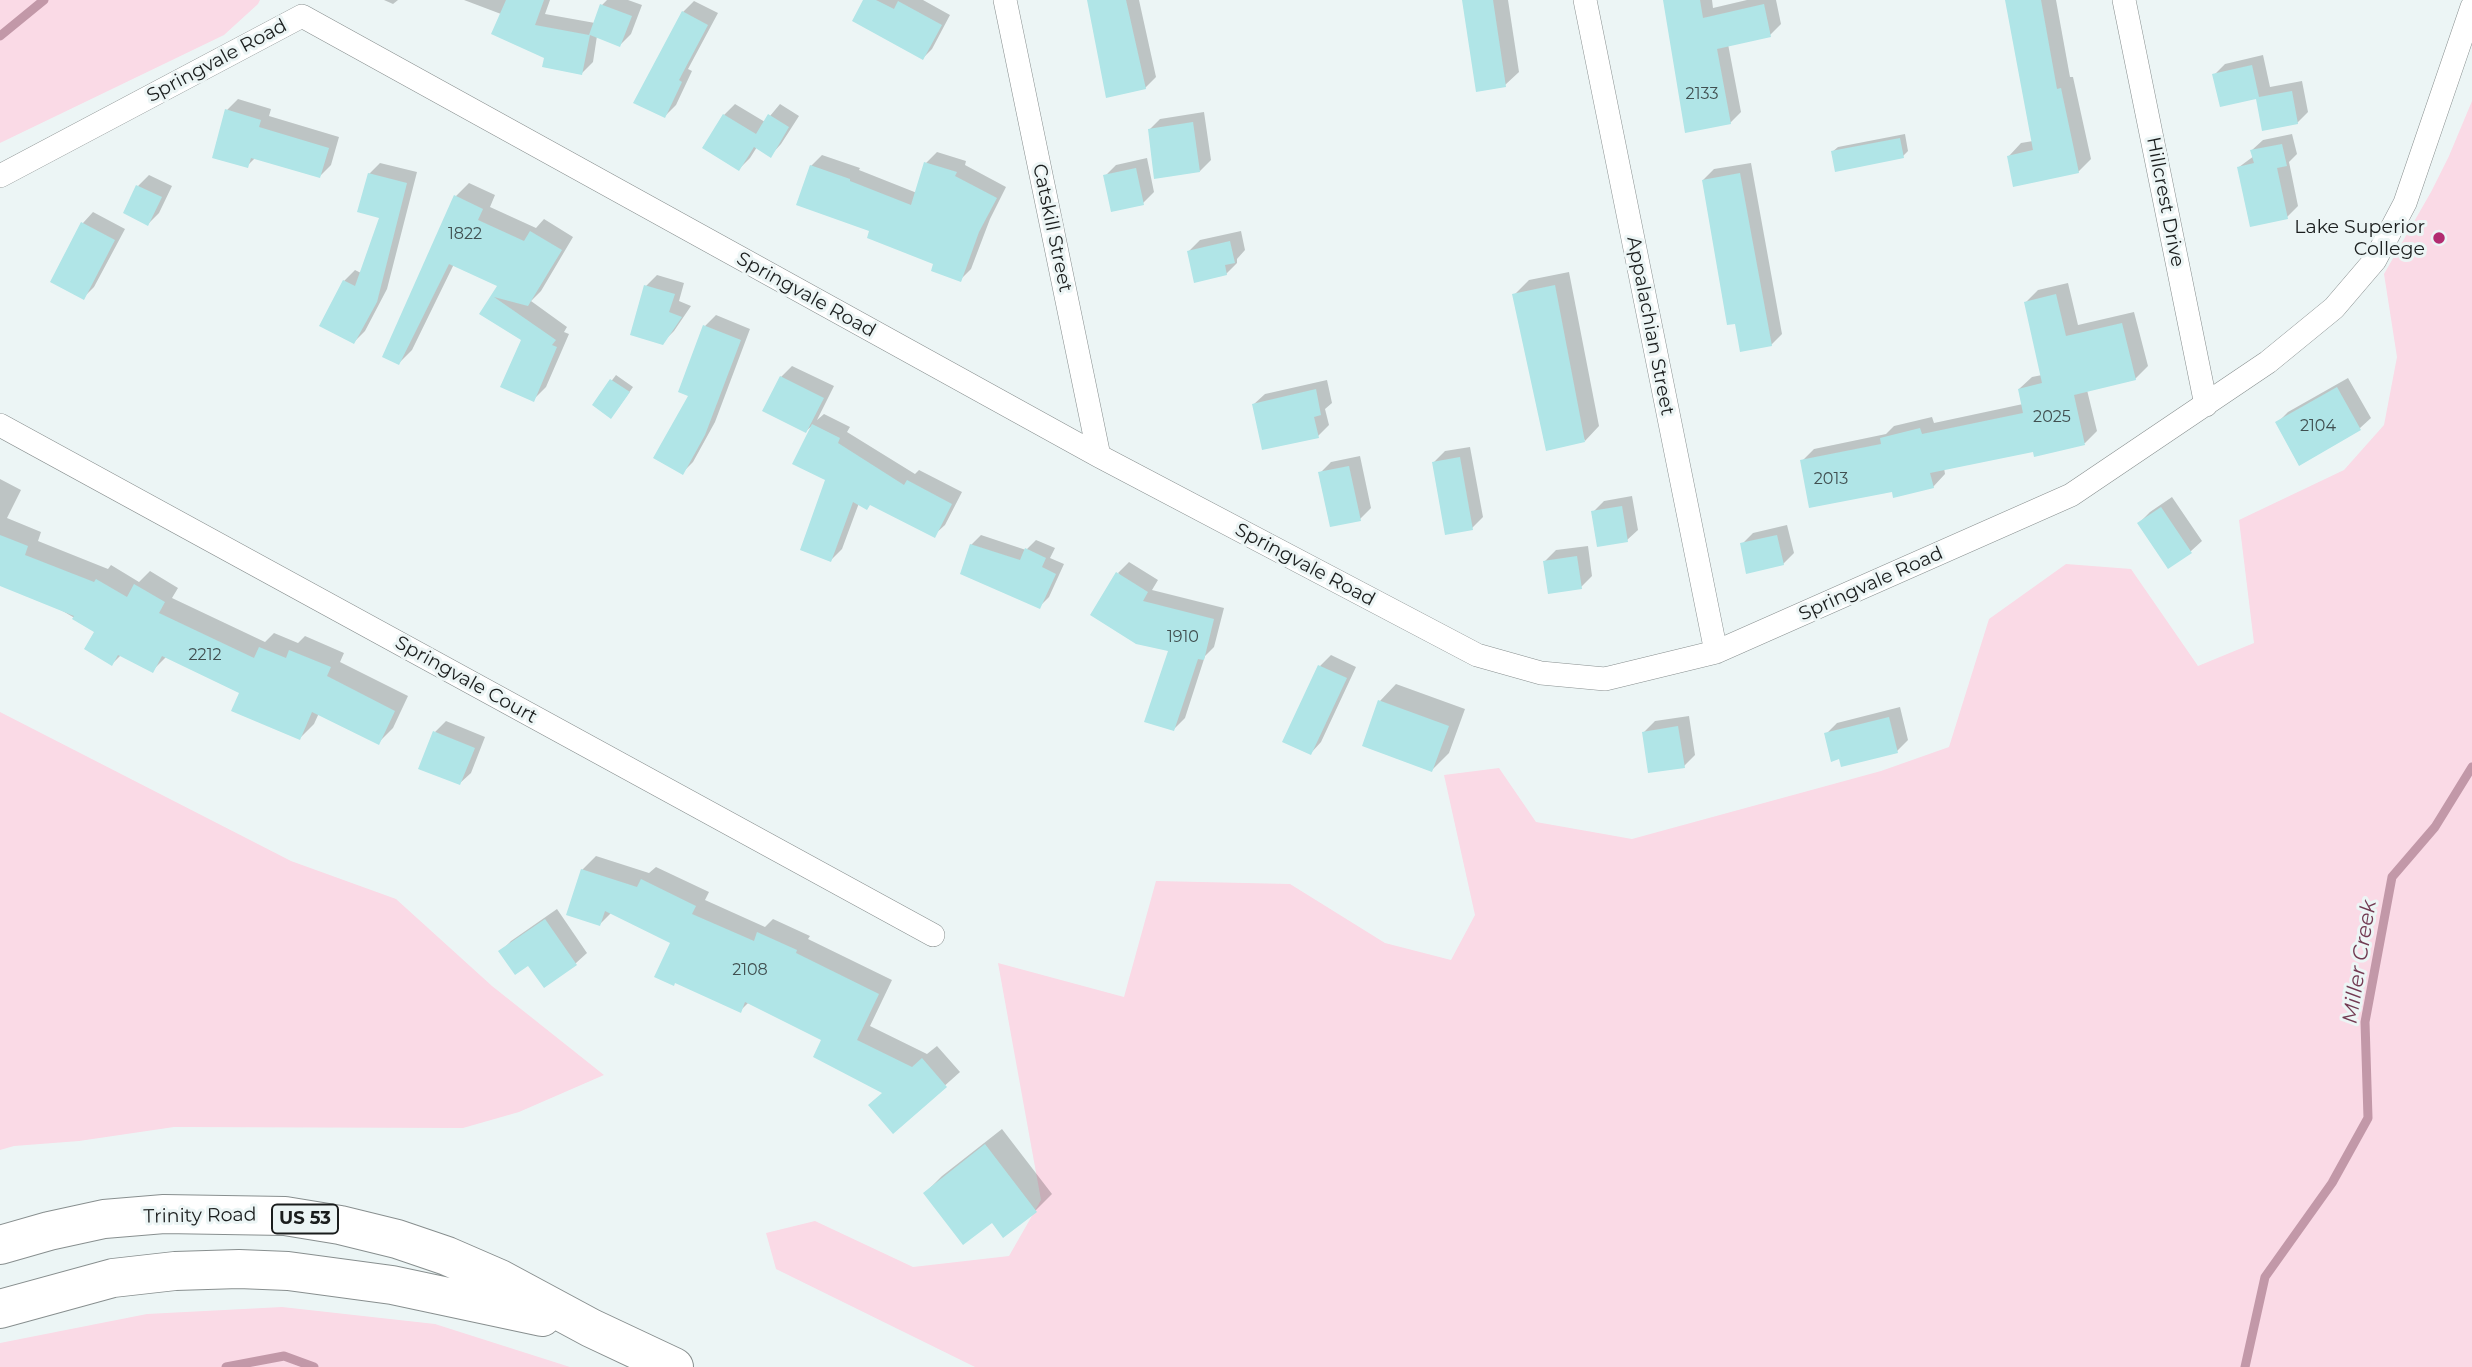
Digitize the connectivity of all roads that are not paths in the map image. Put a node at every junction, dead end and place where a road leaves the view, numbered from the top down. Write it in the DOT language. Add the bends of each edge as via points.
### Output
graph roads {
  1 [pos="1005,0"];
  2 [pos="1585,0"];
  3 [pos="2124,0"];
  4 [pos="2472,7"];
  5 [pos="0,176"];
  6 [pos="2206,405"];
  7 [pos="0,425"];
  8 [pos="1099,456"];
  9 [pos="1716,652"];
  10 [pos="933,935"];
  11 [pos="0,1245"];
  12 [pos="0,1309"];
  13 [pos="591,1328"];
  14 [pos="674,1367"];
  1 -- 8 [label="street, Catskill Street"];
  2 -- 9 [label="street, Appalachian Street"];
  3 -- 6 [label="street, Hillcrest Drive"];
  4 -- 6 [label="street, Springvale Road" via="2405,202 2375,260 2334,308"];
  5 -- 8 [label="street, Springvale Road" via="302,16"];
  6 -- 9 [label="street, Springvale Road" via="2071,495"];
  7 -- 10 [label="street, Springvale Court"];
  8 -- 9 [label="street, Springvale Road" via="1477,655 1541,673 1605,679"];
  11 -- 13 [label="highway, Trinity Road / US 53" via="104,1219 164,1214 285,1216 397,1238 447,1256"];
  12 -- 13 [label="highway, Trinity Road / US 53" via="113,1278 239,1269 392,1285"];
  13 -- 14 [label="highway, Trinity Road / US 53"];
}
